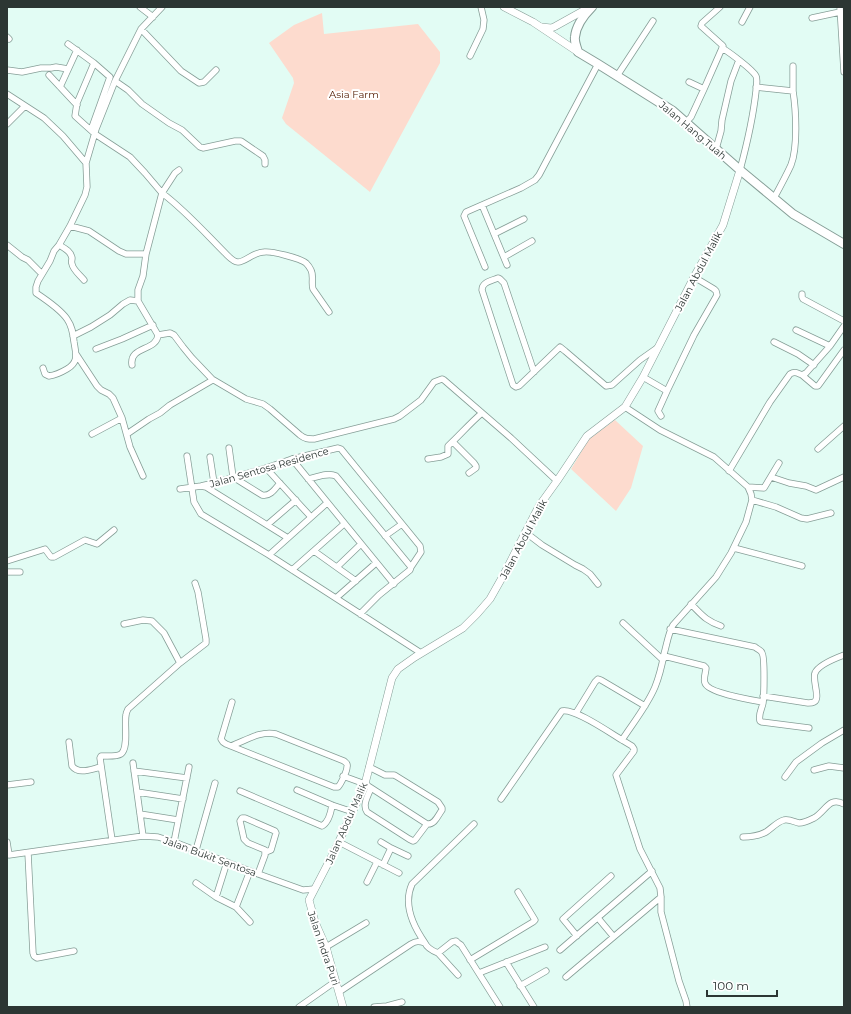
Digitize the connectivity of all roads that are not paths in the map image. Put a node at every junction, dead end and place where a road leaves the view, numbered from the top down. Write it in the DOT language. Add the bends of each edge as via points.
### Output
graph roads {
  1 [pos="140,7"];
  2 [pos="162,7"];
  3 [pos="482,7"];
  4 [pos="504,7"];
  5 [pos="591,7"];
  6 [pos="720,7"];
  7 [pos="750,7"];
  8 [pos="840,10"];
  9 [pos="153,17"];
  10 [pos="812,18"];
  11 [pos="653,21"];
  12 [pos="742,22"];
  13 [pos="539,26"];
  14 [pos="141,29"];
  15 [pos="68,44"];
  16 [pos="722,48"];
  17 [pos="77,50"];
  18 [pos="578,52"];
  19 [pos="470,56"];
  20 [pos="739,60"];
  21 [pos="94,63"];
  22 [pos="598,64"];
  23 [pos="793,66"];
  24 [pos="122,68"];
  25 [pos="68,69"];
  26 [pos="7,70"];
  27 [pos="216,70"];
  28 [pos="844,72"];
  29 [pos="49,75"];
  30 [pos="617,76"];
  31 [pos="110,77"];
  32 [pos="115,81"];
  33 [pos="689,82"];
  34 [pos="60,87"];
  35 [pos="756,87"];
  36 [pos="704,89"];
  37 [pos="793,90"];
  38 [pos="7,94"];
  39 [pos="77,105"];
  40 [pos="25,106"];
  41 [pos="686,122"];
  42 [pos="7,124"];
  43 [pos="93,132"];
  44 [pos="716,149"];
  45 [pos="86,163"];
  46 [pos="265,164"];
  47 [pos="179,170"];
  48 [pos="740,170"];
  49 [pos="162,193"];
  50 [pos="774,198"];
  51 [pos="482,205"];
  52 [pos="524,219"];
  53 [pos="70,226"];
  54 [pos="494,234"];
  55 [pos="532,241"];
  56 [pos="59,244"];
  57 [pos="844,244"];
  58 [pos="7,245"];
  59 [pos="146,254"];
  60 [pos="504,257"];
  61 [pos="507,265"];
  62 [pos="485,267"];
  63 [pos="42,274"];
  64 [pos="694,277"];
  65 [pos="84,280"];
  66 [pos="802,294"];
  67 [pos="138,301"];
  68 [pos="329,312"];
  69 [pos="844,321"];
  70 [pos="153,325"];
  71 [pos="844,326"];
  72 [pos="796,330"];
  73 [pos="158,335"];
  74 [pos="73,336"];
  75 [pos="774,342"];
  76 [pos="830,346"];
  77 [pos="657,348"];
  78 [pos="96,349"];
  79 [pos="844,350"];
  80 [pos="76,354"];
  81 [pos="132,365"];
  82 [pos="814,365"];
  83 [pos="43,368"];
  84 [pos="534,372"];
  85 [pos="802,375"];
  86 [pos="643,377"];
  87 [pos="212,379"];
  88 [pos="667,391"];
  89 [pos="625,407"];
  90 [pos="482,413"];
  91 [pos="661,416"];
  92 [pos="122,418"];
  93 [pos="844,426"];
  94 [pos="92,434"];
  95 [pos="127,434"];
  96 [pos="453,442"];
  97 [pos="230,448"];
  98 [pos="818,449"];
  99 [pos="187,456"];
  100 [pos="210,457"];
  101 [pos="292,459"];
  102 [pos="428,459"];
  103 [pos="779,463"];
  104 [pos="266,468"];
  105 [pos="729,471"];
  106 [pos="469,473"];
  107 [pos="143,476"];
  108 [pos="233,477"];
  109 [pos="771,477"];
  110 [pos="842,478"];
  111 [pos="308,479"];
  112 [pos="557,481"];
  113 [pos="214,483"];
  114 [pos="280,483"];
  115 [pos="201,486"];
  116 [pos="192,487"];
  117 [pos="748,487"];
  118 [pos="180,489"];
  119 [pos="296,500"];
  120 [pos="752,500"];
  121 [pos="327,503"];
  122 [pos="831,514"];
  123 [pos="311,517"];
  124 [pos="344,524"];
  125 [pos="402,524"];
  126 [pos="267,525"];
  127 [pos="114,530"];
  128 [pos="525,532"];
  129 [pos="385,536"];
  130 [pos="288,538"];
  131 [pos="361,544"];
  132 [pos="734,548"];
  133 [pos="314,551"];
  134 [pos="269,555"];
  135 [pos="7,561"];
  136 [pos="376,563"];
  137 [pos="802,566"];
  138 [pos="337,567"];
  139 [pos="411,567"];
  140 [pos="292,570"];
  141 [pos="7,572"];
  142 [pos="20,572"];
  143 [pos="356,581"];
  144 [pos="195,583"];
  145 [pos="394,584"];
  146 [pos="598,584"];
  147 [pos="336,598"];
  148 [pos="691,604"];
  149 [pos="360,614"];
  150 [pos="623,623"];
  151 [pos="124,624"];
  152 [pos="721,626"];
  153 [pos="670,629"];
  154 [pos="421,653"];
  155 [pos="844,655"];
  156 [pos="663,658"];
  157 [pos="180,663"];
  158 [pos="763,699"];
  159 [pos="232,702"];
  160 [pos="645,706"];
  161 [pos="576,713"];
  162 [pos="809,728"];
  163 [pos="844,730"];
  164 [pos="622,740"];
  165 [pos="69,742"];
  166 [pos="231,746"];
  167 [pos="134,763"];
  168 [pos="100,767"];
  169 [pos="189,767"];
  170 [pos="369,767"];
  171 [pos="844,768"];
  172 [pos="134,770"];
  173 [pos="814,770"];
  174 [pos="344,776"];
  175 [pos="785,777"];
  176 [pos="187,778"];
  177 [pos="31,782"];
  178 [pos="215,784"];
  179 [pos="7,785"];
  180 [pos="368,786"];
  181 [pos="240,790"];
  182 [pos="297,790"];
  183 [pos="137,792"];
  184 [pos="183,799"];
  185 [pos="501,800"];
  186 [pos="332,804"];
  187 [pos="844,804"];
  188 [pos="353,812"];
  189 [pos="140,814"];
  190 [pos="178,820"];
  191 [pos="427,824"];
  192 [pos="474,824"];
  193 [pos="143,836"];
  194 [pos="743,837"];
  195 [pos="112,840"];
  196 [pos="7,842"];
  197 [pos="174,842"];
  198 [pos="339,842"];
  199 [pos="381,842"];
  200 [pos="391,848"];
  201 [pos="196,850"];
  202 [pos="266,852"];
  203 [pos="28,853"];
  204 [pos="8,856"];
  205 [pos="408,856"];
  206 [pos="227,862"];
  207 [pos="380,864"];
  208 [pos="250,871"];
  209 [pos="652,871"];
  210 [pos="399,873"];
  211 [pos="258,874"];
  212 [pos="611,876"];
  213 [pos="367,882"];
  214 [pos="196,883"];
  215 [pos="314,889"];
  216 [pos="303,890"];
  217 [pos="518,892"];
  218 [pos="216,896"];
  219 [pos="661,897"];
  220 [pos="309,900"];
  221 [pos="236,907"];
  222 [pos="598,918"];
  223 [pos="250,922"];
  224 [pos="366,923"];
  225 [pos="577,936"];
  226 [pos="613,936"];
  227 [pos="425,943"];
  228 [pos="326,947"];
  229 [pos="545,947"];
  230 [pos="560,950"];
  231 [pos="74,951"];
  232 [pos="438,953"];
  233 [pos="470,960"];
  234 [pos="506,962"];
  235 [pos="546,971"];
  236 [pos="479,973"];
  237 [pos="458,975"];
  238 [pos="566,977"];
  239 [pos="336,981"];
  240 [pos="520,986"];
  241 [pos="339,992"];
  242 [pos="402,1002"];
  243 [pos="299,1007"];
  244 [pos="342,1007"];
  245 [pos="374,1007"];
  246 [pos="500,1007"];
  247 [pos="534,1007"];
  248 [pos="687,1007"];
  1 -- 9 [label="street"];
  2 -- 9 [label="street"];
  3 -- 19 [label="street" via="483,29"];
  4 -- 13 [label="street"];
  5 -- 13 [label="street" via="554,27"];
  5 -- 18 [label="main road" via="580,22 575,36"];
  6 -- 16 [label="street" via="701,26 722,44"];
  7 -- 12 [label="street"];
  8 -- 10 [label="street"];
  8 -- 28 [label="street"];
  9 -- 14 [label="street"];
  11 -- 30 [label="street"];
  13 -- 18 [label="street"];
  14 -- 24 [label="street"];
  14 -- 27 [label="street" via="181,71 199,83 204,82"];
  15 -- 17 [label="street"];
  16 -- 20 [label="street"];
  16 -- 36 [label="street"];
  17 -- 21 [label="street"];
  17 -- 25 [label="street"];
  18 -- 22 [label="main road, Jalan Hang Tuah"];
  20 -- 35 [label="street" via="756,76"];
  20 -- 44 [label="street" via="731,81"];
  21 -- 31 [label="street"];
  21 -- 39 [label="street"];
  22 -- 30 [label="main road, Jalan Hang Tuah"];
  22 -- 51 [label="street" via="535,180"];
  23 -- 37 [label="street"];
  24 -- 31 [label="street"];
  24 -- 32 [label="street"];
  25 -- 26 [label="street" via="56,67 22,72"];
  25 -- 34 [label="street"];
  29 -- 34 [label="street"];
  30 -- 41 [label="main road, Jalan Hang Tuah"];
  31 -- 43 [label="street"];
  32 -- 43 [label="street"];
  32 -- 46 [label="street" via="142,104 182,130 200,147 241,141 262,156"];
  33 -- 36 [label="street"];
  34 -- 39 [label="street"];
  35 -- 37 [label="street"];
  35 -- 48 [label="street" via="754,111"];
  36 -- 41 [label="street"];
  37 -- 50 [label="street" via="795,148 791,165"];
  38 -- 40 [label="street"];
  39 -- 43 [label="street" via="75,116"];
  40 -- 42 [label="street"];
  40 -- 45 [label="street" via="44,118"];
  41 -- 44 [label="main road, Jalan Hang Tuah"];
  43 -- 45 [label="street"];
  43 -- 49 [label="street" via="130,157"];
  44 -- 48 [label="main road, Jalan Hang Tuah"];
  45 -- 53 [label="street" via="85,195"];
  47 -- 49 [label="street"];
  48 -- 50 [label="main road, Jalan Hang Tuah"];
  48 -- 64 [label="street, Jalan Abdul Malik" via="723,225"];
  49 -- 59 [label="street"];
  49 -- 68 [label="street" via="237,262 264,252 280,254 306,263 311,271 313,289"];
  50 -- 57 [label="main road, Jalan Hang Tuah" via="793,214"];
  51 -- 54 [label="street"];
  51 -- 62 [label="street" via="466,212 464,216"];
  52 -- 54 [label="street"];
  53 -- 56 [label="street"];
  53 -- 59 [label="street" via="89,231 126,254"];
  54 -- 60 [label="street"];
  55 -- 60 [label="street"];
  56 -- 63 [label="street"];
  56 -- 65 [label="street" via="68,250 72,256 72,266"];
  58 -- 63 [label="street"];
  59 -- 67 [label="street"];
  60 -- 61 [label="street"];
  63 -- 74 [label="street" via="36,293 66,317"];
  64 -- 77 [label="street, Jalan Abdul Malik"];
  64 -- 88 [label="street" via="714,289 717,295"];
  66 -- 69 [label="street" via="803,299"];
  67 -- 70 [label="street"];
  67 -- 74 [label="street" via="130,300 110,315"];
  70 -- 73 [label="street"];
  70 -- 78 [label="street"];
  71 -- 76 [label="street"];
  72 -- 76 [label="street"];
  73 -- 81 [label="street" via="158,340 133,356"];
  73 -- 87 [label="street" via="174,335"];
  74 -- 80 [label="street"];
  75 -- 82 [label="street"];
  76 -- 82 [label="street"];
  77 -- 84 [label="street" via="609,386 561,347"];
  77 -- 86 [label="street, Jalan Abdul Malik"];
  79 -- 85 [label="street" via="818,386"];
  80 -- 83 [label="street" via="73,366 64,371 50,376 45,374"];
  80 -- 92 [label="street" via="97,386 113,398"];
  82 -- 85 [label="street"];
  84 -- 84 [label="street" via="519,386 514,385 482,290 484,283 498,278 504,283"];
  85 -- 105 [label="street" via="796,372 790,374"];
  86 -- 88 [label="street"];
  86 -- 89 [label="street, Jalan Abdul Malik"];
  87 -- 90 [label="street" via="246,399 263,404 300,436 308,439 394,419 421,400 434,382 442,379"];
  87 -- 95 [label="street"];
  88 -- 91 [label="street" via="658,411"];
  89 -- 105 [label="street" via="660,430 714,457"];
  89 -- 112 [label="street, Jalan Abdul Malik" via="587,436"];
  90 -- 96 [label="street"];
  90 -- 112 [label="street"];
  92 -- 94 [label="street"];
  92 -- 95 [label="street"];
  93 -- 98 [label="street"];
  95 -- 107 [label="street"];
  96 -- 102 [label="street" via="448,446 446,456"];
  96 -- 106 [label="street" via="476,466"];
  97 -- 108 [label="street"];
  99 -- 116 [label="street"];
  100 -- 113 [label="street"];
  101 -- 104 [label="street, Jalan Sentosa Residence"];
  101 -- 111 [label="street"];
  101 -- 125 [label="street, Jalan Sentosa Residence" via="341,449"];
  103 -- 109 [label="street"];
  104 -- 108 [label="street, Jalan Sentosa Residence"];
  104 -- 114 [label="street"];
  105 -- 117 [label="street"];
  108 -- 113 [label="street, Jalan Sentosa Residence"];
  108 -- 114 [label="street" via="265,496"];
  109 -- 110 [label="street" via="816,490"];
  109 -- 117 [label="street" via="764,488"];
  111 -- 121 [label="street"];
  111 -- 129 [label="street" via="328,474 336,476"];
  112 -- 128 [label="street, Jalan Abdul Malik"];
  113 -- 115 [label="street, Jalan Sentosa Residence"];
  114 -- 119 [label="street"];
  115 -- 116 [label="street, Jalan Sentosa Residence"];
  115 -- 126 [label="street"];
  116 -- 118 [label="street, Jalan Sentosa Residence"];
  116 -- 134 [label="street" via="194,502 201,514"];
  117 -- 120 [label="street"];
  119 -- 123 [label="street"];
  119 -- 126 [label="street"];
  120 -- 122 [label="street" via="801,518"];
  120 -- 132 [label="street" via="746,522"];
  121 -- 123 [label="street"];
  121 -- 124 [label="street"];
  123 -- 130 [label="street"];
  124 -- 131 [label="street"];
  124 -- 133 [label="street"];
  125 -- 129 [label="street"];
  125 -- 139 [label="street, Jalan Sentosa Residence" via="420,546 421,552"];
  126 -- 130 [label="street"];
  127 -- 135 [label="street" via="97,544 85,540 54,557 44,549"];
  128 -- 146 [label="street" via="542,546 583,568"];
  128 -- 154 [label="street, Jalan Abdul Malik" via="490,599 463,628"];
  129 -- 139 [label="street"];
  130 -- 134 [label="street"];
  131 -- 136 [label="street"];
  131 -- 138 [label="street"];
  132 -- 137 [label="street"];
  132 -- 148 [label="street" via="716,577"];
  133 -- 138 [label="street"];
  133 -- 140 [label="street"];
  134 -- 140 [label="street"];
  136 -- 143 [label="street"];
  136 -- 145 [label="street"];
  138 -- 143 [label="street"];
  139 -- 145 [label="street, Jalan Sentosa Residence"];
  140 -- 147 [label="street"];
  141 -- 142 [label="street"];
  143 -- 147 [label="street"];
  144 -- 157 [label="street" via="206,639 204,645"];
  145 -- 149 [label="street, Jalan Sentosa Residence"];
  147 -- 149 [label="street"];
  148 -- 152 [label="street" via="706,620"];
  148 -- 153 [label="street"];
  149 -- 154 [label="street"];
  150 -- 156 [label="street"];
  151 -- 157 [label="street" via="152,621 164,632"];
  153 -- 156 [label="street"];
  153 -- 158 [label="street" via="760,650 764,660"];
  154 -- 170 [label="street, Jalan Abdul Malik" via="398,670 392,678"];
  155 -- 158 [label="street" via="815,672 817,700 814,702"];
  156 -- 158 [label="street" via="704,666 705,684 717,692"];
  156 -- 160 [label="street" via="656,686"];
  157 -- 168 [label="street" via="128,709 125,716 123,752 100,757"];
  158 -- 162 [label="street" via="760,721"];
  159 -- 166 [label="street" via="221,739"];
  160 -- 161 [label="street" via="598,679"];
  160 -- 164 [label="street"];
  161 -- 164 [label="street"];
  161 -- 185 [label="street" via="562,711"];
  163 -- 175 [label="street" via="796,762"];
  164 -- 209 [label="street" via="634,749 616,775 640,848"];
  165 -- 168 [label="street" via="74,769 84,771"];
  166 -- 174 [label="street" via="334,787 338,787"];
  166 -- 174 [label="street" via="270,732 344,761 347,767"];
  167 -- 172 [label="street"];
  168 -- 195 [label="street"];
  169 -- 176 [label="street"];
  170 -- 180 [label="street, Jalan Abdul Malik"];
  170 -- 191 [label="street" via="385,776 396,776 438,802 442,810 434,822"];
  171 -- 173 [label="street" via="829,766"];
  172 -- 176 [label="street"];
  172 -- 183 [label="street"];
  174 -- 180 [label="street"];
  176 -- 184 [label="street"];
  177 -- 179 [label="street"];
  178 -- 201 [label="street"];
  180 -- 188 [label="street, Jalan Abdul Malik"];
  180 -- 191 [label="street"];
  180 -- 191 [label="street" via="365,805 367,812 413,841"];
  181 -- 186 [label="street" via="322,826 331,813"];
  182 -- 186 [label="street"];
  183 -- 184 [label="street"];
  183 -- 189 [label="street"];
  184 -- 190 [label="street"];
  186 -- 188 [label="street"];
  187 -- 194 [label="street" via="831,802 815,817 803,822 785,820 754,837"];
  188 -- 198 [label="street, Jalan Abdul Malik"];
  189 -- 190 [label="street"];
  189 -- 193 [label="street"];
  190 -- 197 [label="street"];
  192 -- 227 [label="street" via="412,884 408,894 409,910 415,927"];
  193 -- 195 [label="street, Jalan Bukit Sentosa"];
  193 -- 197 [label="street, Jalan Bukit Sentosa"];
  195 -- 203 [label="street, Jalan Bukit Sentosa"];
  196 -- 204 [label="street"];
  197 -- 201 [label="street, Jalan Bukit Sentosa"];
  198 -- 207 [label="street"];
  198 -- 215 [label="street, Jalan Abdul Malik"];
  199 -- 200 [label="street"];
  200 -- 205 [label="street"];
  200 -- 207 [label="street"];
  201 -- 206 [label="street, Jalan Bukit Sentosa"];
  202 -- 202 [label="street" via="271,850 275,831 242,818 240,821 244,839"];
  202 -- 211 [label="street"];
  203 -- 204 [label="street, Jalan Bukit Sentosa"];
  203 -- 231 [label="street" via="34,956 37,958"];
  206 -- 208 [label="street, Jalan Bukit Sentosa"];
  206 -- 218 [label="street"];
  207 -- 210 [label="street"];
  207 -- 213 [label="street"];
  208 -- 211 [label="street, Jalan Bukit Sentosa"];
  208 -- 221 [label="street"];
  209 -- 219 [label="street"];
  209 -- 222 [label="street"];
  211 -- 216 [label="street, Jalan Bukit Sentosa"];
  212 -- 225 [label="street" via="563,919"];
  214 -- 218 [label="street"];
  215 -- 216 [label="street, Jalan Bukit Sentosa"];
  215 -- 220 [label="street, Jalan Abdul Malik"];
  216 -- 220 [label="street, Jalan Indra Puri"];
  217 -- 233 [label="street" via="535,920"];
  218 -- 221 [label="street"];
  219 -- 226 [label="street"];
  219 -- 248 [label="street" via="661,912"];
  220 -- 228 [label="street, Jalan Indra Puri"];
  221 -- 223 [label="street"];
  222 -- 225 [label="street"];
  222 -- 226 [label="street"];
  224 -- 228 [label="street"];
  225 -- 230 [label="street"];
  226 -- 238 [label="street"];
  227 -- 232 [label="street"];
  227 -- 241 [label="street" via="420,941 411,944"];
  228 -- 239 [label="street, Jalan Indra Puri"];
  229 -- 234 [label="street"];
  232 -- 233 [label="street" via="456,941"];
  232 -- 237 [label="street"];
  233 -- 236 [label="street"];
  234 -- 236 [label="street"];
  234 -- 240 [label="street"];
  235 -- 240 [label="street"];
  236 -- 246 [label="street"];
  239 -- 241 [label="street, Jalan Indra Puri"];
  239 -- 243 [label="street"];
  240 -- 247 [label="street"];
  241 -- 244 [label="street, Jalan Indra Puri"];
  242 -- 245 [label="street"];
}
